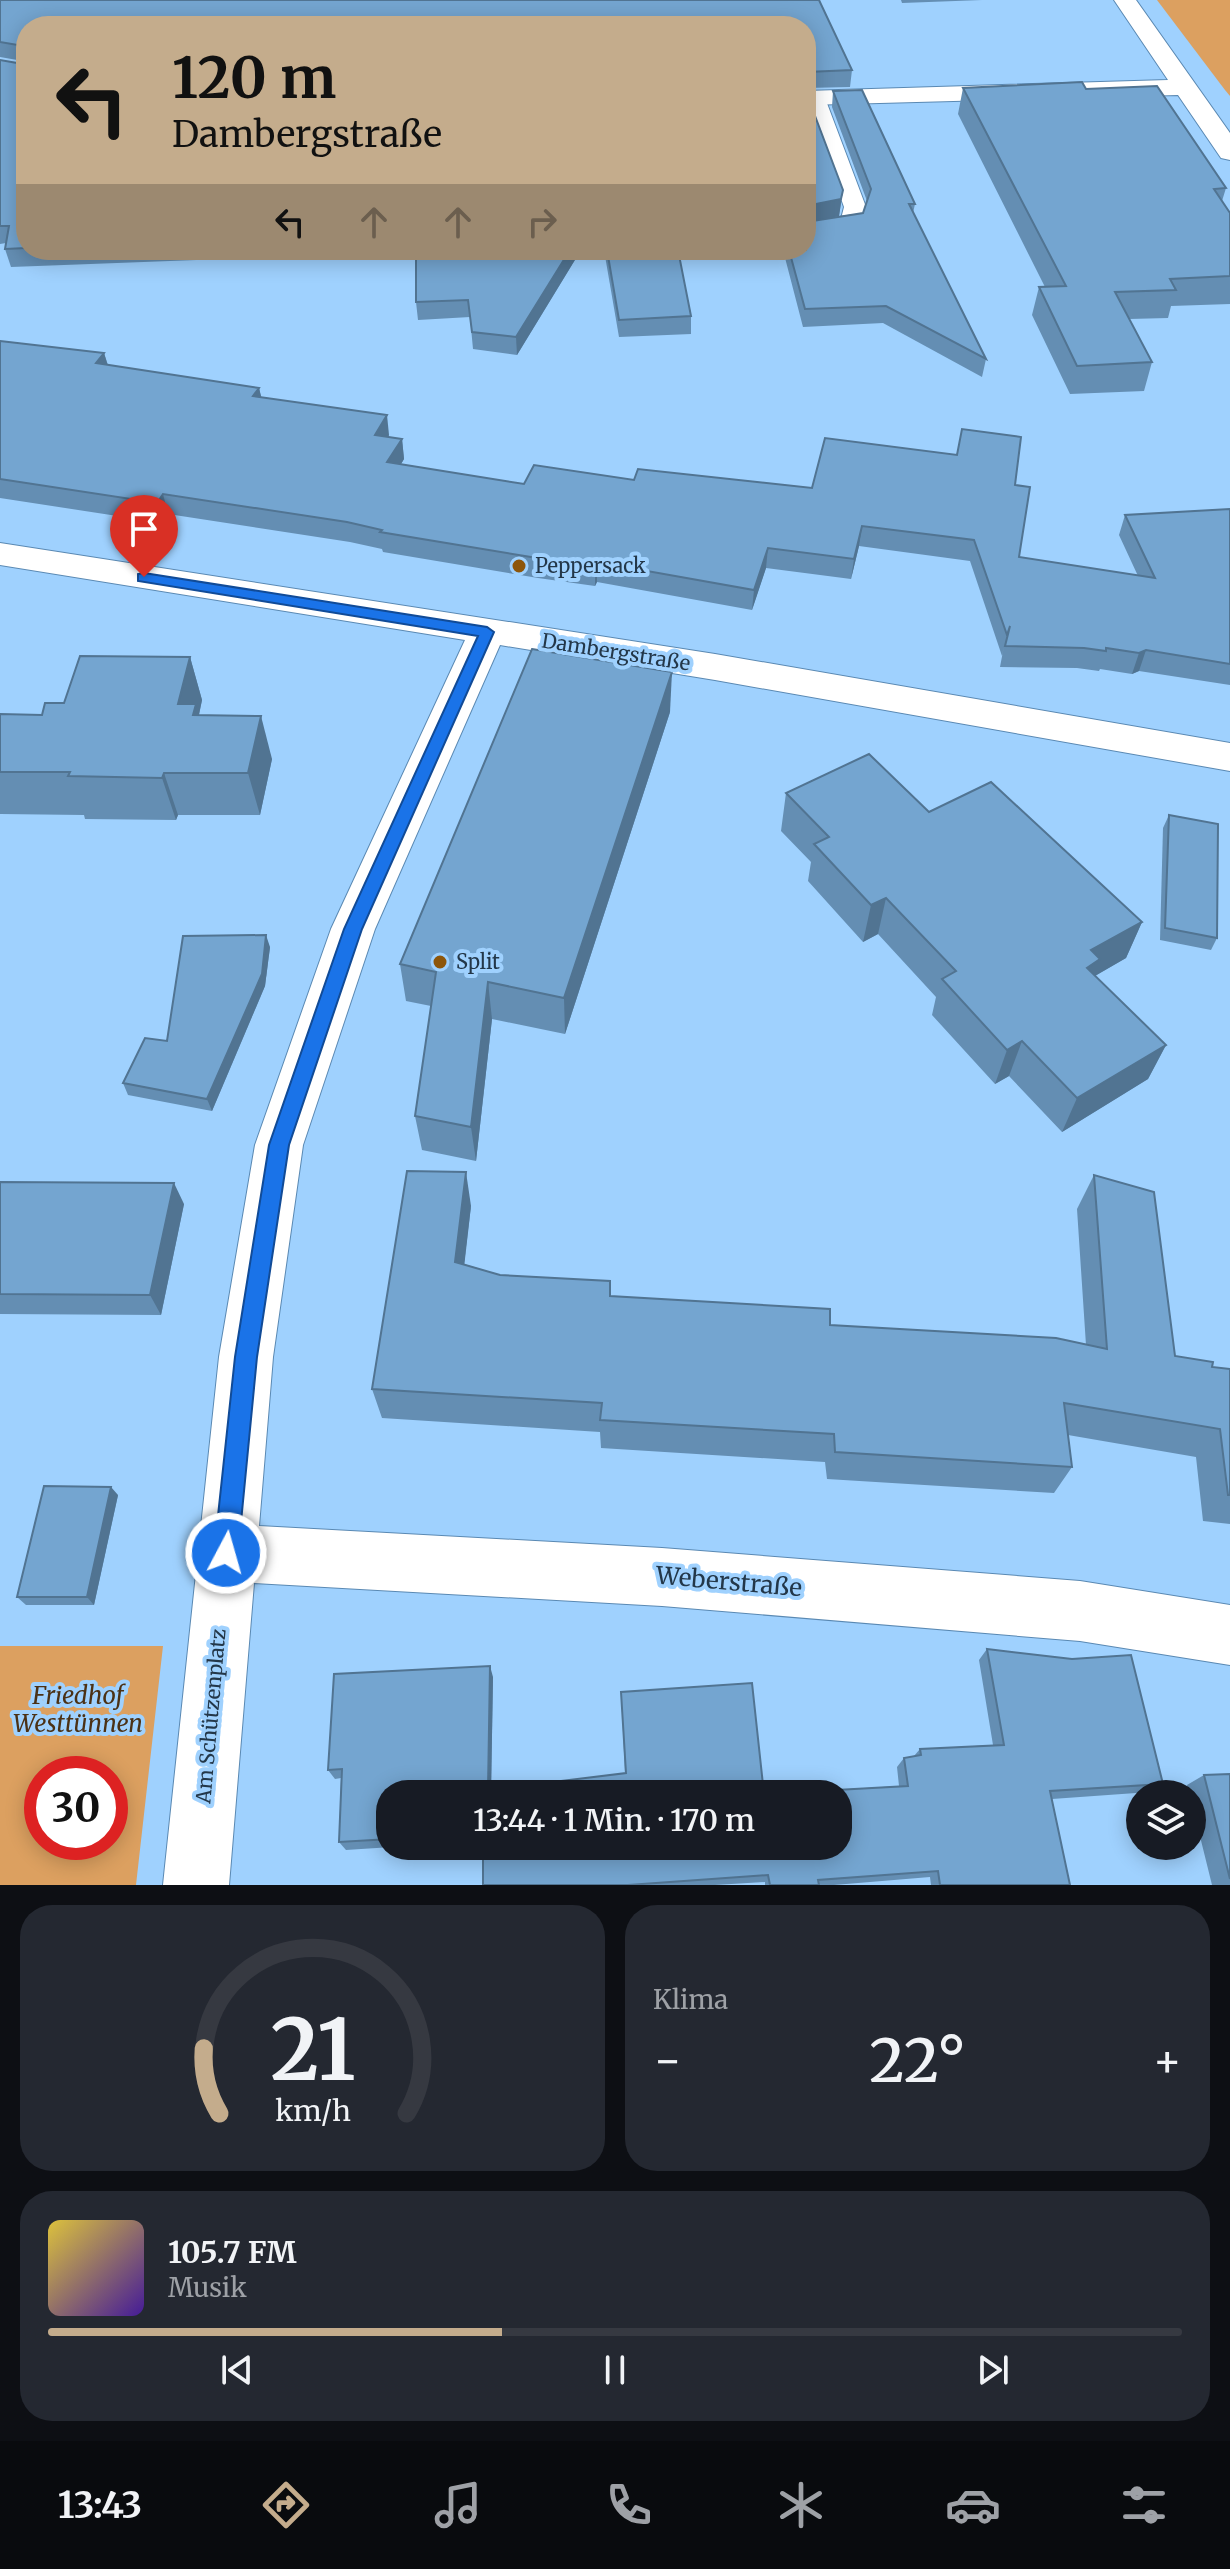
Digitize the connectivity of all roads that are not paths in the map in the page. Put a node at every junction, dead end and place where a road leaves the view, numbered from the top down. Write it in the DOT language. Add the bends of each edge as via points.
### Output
graph roads {
  1 [pos="1125,0"];
  2 [pos="1186,87"];
  3 [pos="816,98"];
  4 [pos="816,110"];
  5 [pos="1230,152"];
  6 [pos="816,229"];
  7 [pos="0,554"];
  8 [pos="487,632"];
  9 [pos="1230,757"];
  10 [pos="226,1553"];
  11 [pos="1230,1635"];
  12 [pos="196,1885"];
  1 -- 2 [label="street"];
  2 -- 3 [label="street"];
  2 -- 5 [label="street"];
  4 -- 6 [label="lane" via="855,207 850,224"];
  7 -- 8 [label="street, Dambergstraße"];
  8 -- 9 [label="street, Dambergstraße"];
  8 -- 10 [label="street, Am Schützenplatz" via="353,929 279,1145 246,1357"];
  10 -- 11 [label="street, Weberstraße" via="678,1578 1080,1611"];
  10 -- 12 [label="street, Am Schützenplatz"];
}
